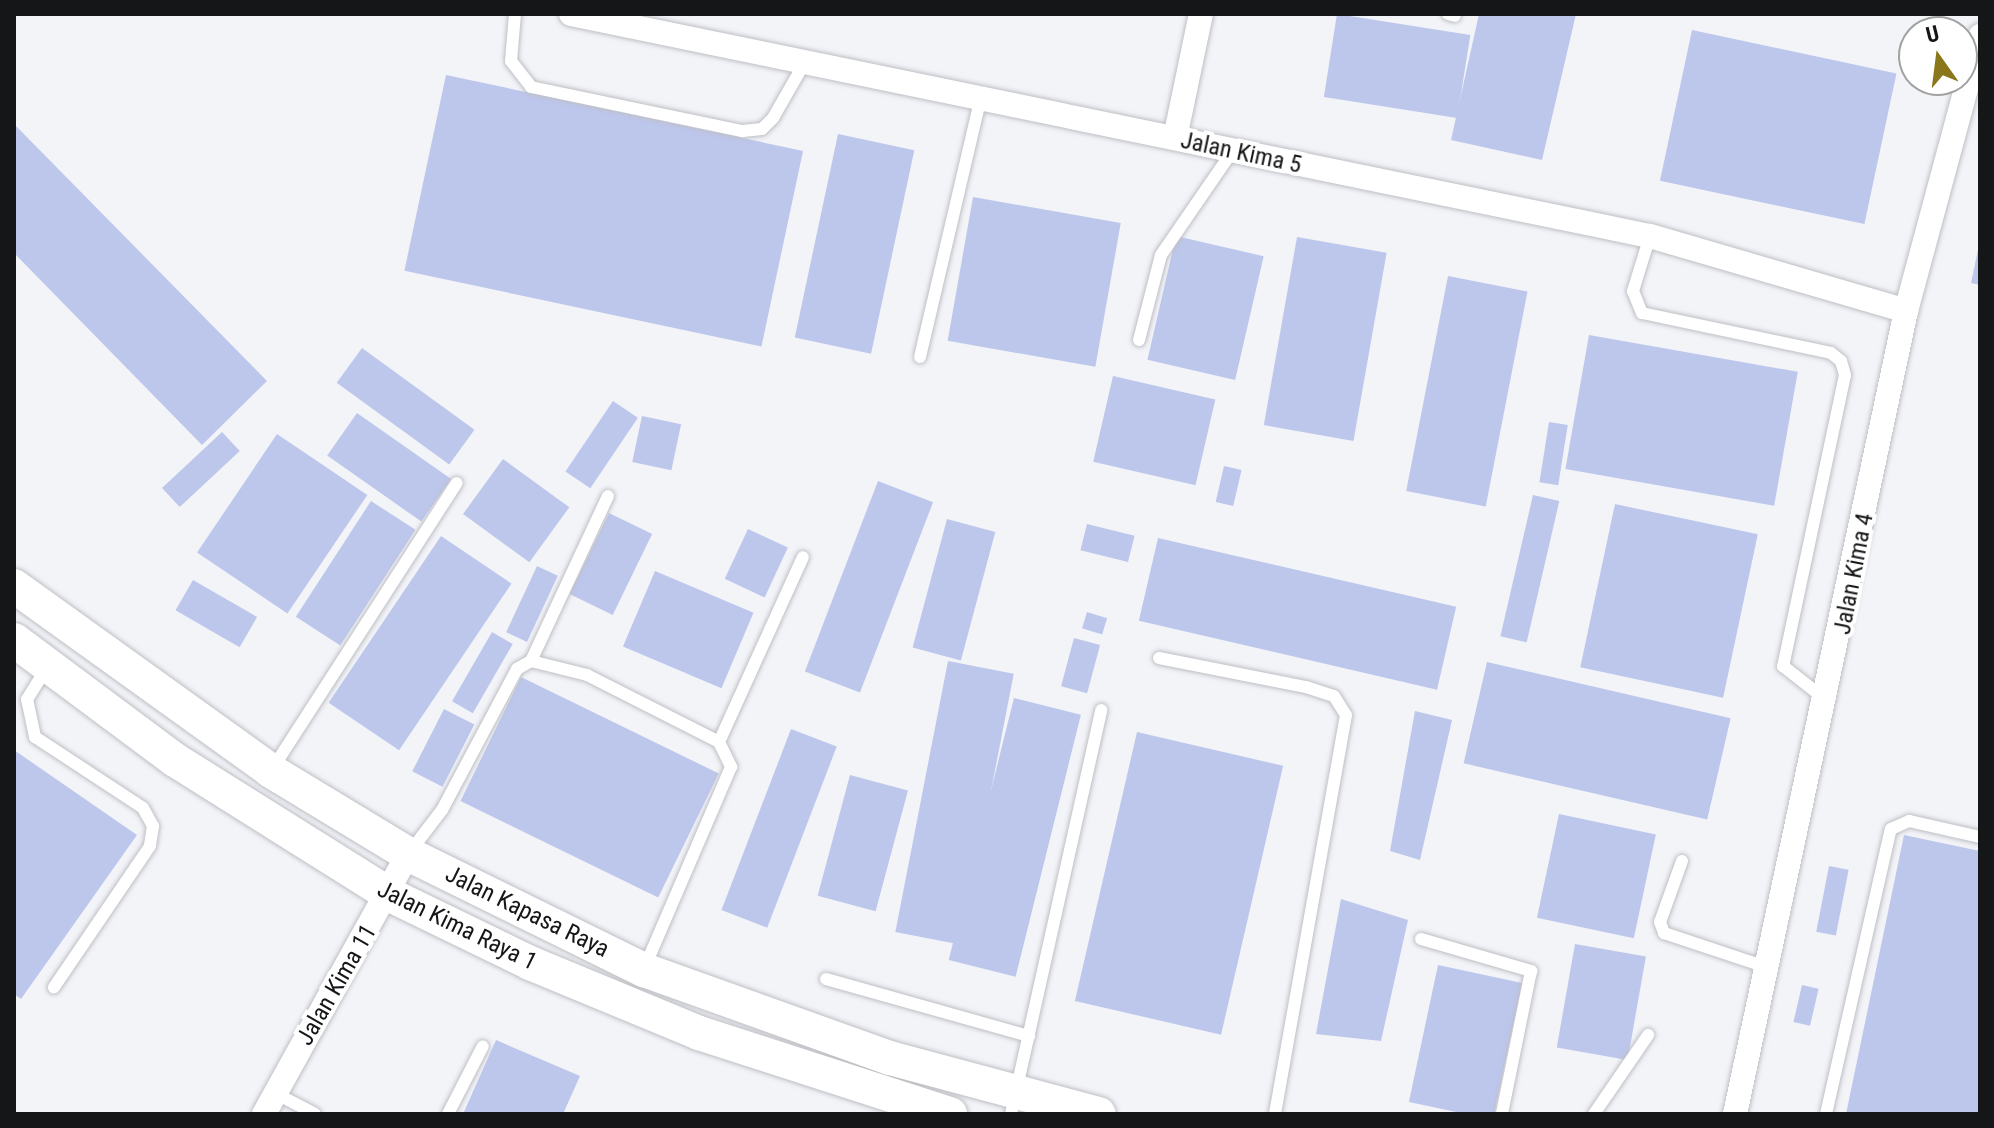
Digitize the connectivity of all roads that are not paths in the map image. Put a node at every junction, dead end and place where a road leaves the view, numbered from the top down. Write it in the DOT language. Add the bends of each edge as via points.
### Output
graph roads {
  1 [pos="515,14"];
  2 [pos="575,14"];
  3 [pos="1201,14"];
  4 [pos="1980,36"];
  5 [pos="806,60"];
  6 [pos="981,96"];
  7 [pos="1175,138"];
  8 [pos="1231,153"];
  9 [pos="1650,236"];
  10 [pos="1906,311"];
  11 [pos="1139,340"];
  12 [pos="920,357"];
  13 [pos="457,483"];
  14 [pos="608,496"];
  15 [pos="803,557"];
  16 [pos="14,586"];
  17 [pos="14,640"];
  18 [pos="1159,658"];
  19 [pos="531,661"];
  20 [pos="46,669"];
  21 [pos="1828,701"];
  22 [pos="1101,710"];
  23 [pos="719,742"];
  24 [pos="271,771"];
  25 [pos="1980,837"];
  26 [pos="408,854"];
  27 [pos="1682,861"];
  28 [pos="390,895"];
  29 [pos="1421,939"];
  30 [pos="1766,967"];
  31 [pos="644,970"];
  32 [pos="826,979"];
  33 [pos="54,987"];
  34 [pos="1648,1035"];
  35 [pos="1029,1036"];
  36 [pos="483,1046"];
  37 [pos="270,1104"];
  38 [pos="1013,1105"];
  39 [pos="315,1114"];
  40 [pos="448,1114"];
  41 [pos="950,1114"];
  42 [pos="1099,1114"];
  43 [pos="1275,1114"];
  44 [pos="1502,1114"];
  45 [pos="1594,1114"];
  46 [pos="1735,1114"];
  47 [pos="1826,1114"];
  1 -- 5 [label="lane" via="511,61 531,87 742,131 762,129 773,118"];
  2 -- 5 [label="street, Jalan Kima 5"];
  3 -- 7 [label="street"];
  4 -- 10 [label="street, Jalan Kima 4"];
  5 -- 6 [label="street, Jalan Kima 5"];
  6 -- 7 [label="street, Jalan Kima 5"];
  6 -- 12 [label="lane"];
  7 -- 8 [label="street, Jalan Kima 5"];
  8 -- 9 [label="street, Jalan Kima 5"];
  8 -- 11 [label="lane" via="1161,255"];
  9 -- 10 [label="street, Jalan Kima 5"];
  9 -- 21 [label="lane" via="1633,291 1642,313 1831,353 1841,361 1845,375 1783,666"];
  10 -- 21 [label="street, Jalan Kima 4"];
  13 -- 24 [label="lane"];
  14 -- 19 [label="lane"];
  15 -- 23 [label="lane"];
  16 -- 24 [label="main road, Jalan Kapasa Raya"];
  17 -- 20 [label="main road, Jalan Kima Raya 1"];
  18 -- 43 [label="lane" via="1306,687 1334,696 1346,715"];
  19 -- 23 [label="lane" via="587,675"];
  19 -- 26 [label="lane" via="517,669 442,810"];
  20 -- 28 [label="main road, Jalan Kima Raya 1" via="267,822"];
  20 -- 33 [label="lane" via="27,699 35,737 143,808 153,826 150,846"];
  21 -- 30 [label="street, Jalan Kima 4"];
  22 -- 35 [label="lane"];
  23 -- 31 [label="lane" via="731,767 725,791"];
  24 -- 26 [label="main road, Jalan Kapasa Raya"];
  25 -- 47 [label="lane" via="1909,821 1891,829"];
  26 -- 28 [label="street, Jalan Kima 11"];
  26 -- 31 [label="main road, Jalan Kapasa Raya"];
  27 -- 30 [label="lane" via="1660,922 1664,933"];
  28 -- 37 [label="street, Jalan Kima 11"];
  28 -- 41 [label="main road, Jalan Kima Raya 1" via="530,963 699,1033"];
  29 -- 44 [label="lane" via="1531,971"];
  30 -- 46 [label="street, Jalan Kima 4"];
  31 -- 38 [label="main road, Jalan Kapasa Raya"];
  32 -- 35 [label="lane"];
  34 -- 45 [label="lane"];
  35 -- 38 [label="lane"];
  36 -- 40 [label="lane"];
  37 -- 39 [label="lane"];
  38 -- 42 [label="main road, Jalan Kapasa Raya"];
}
